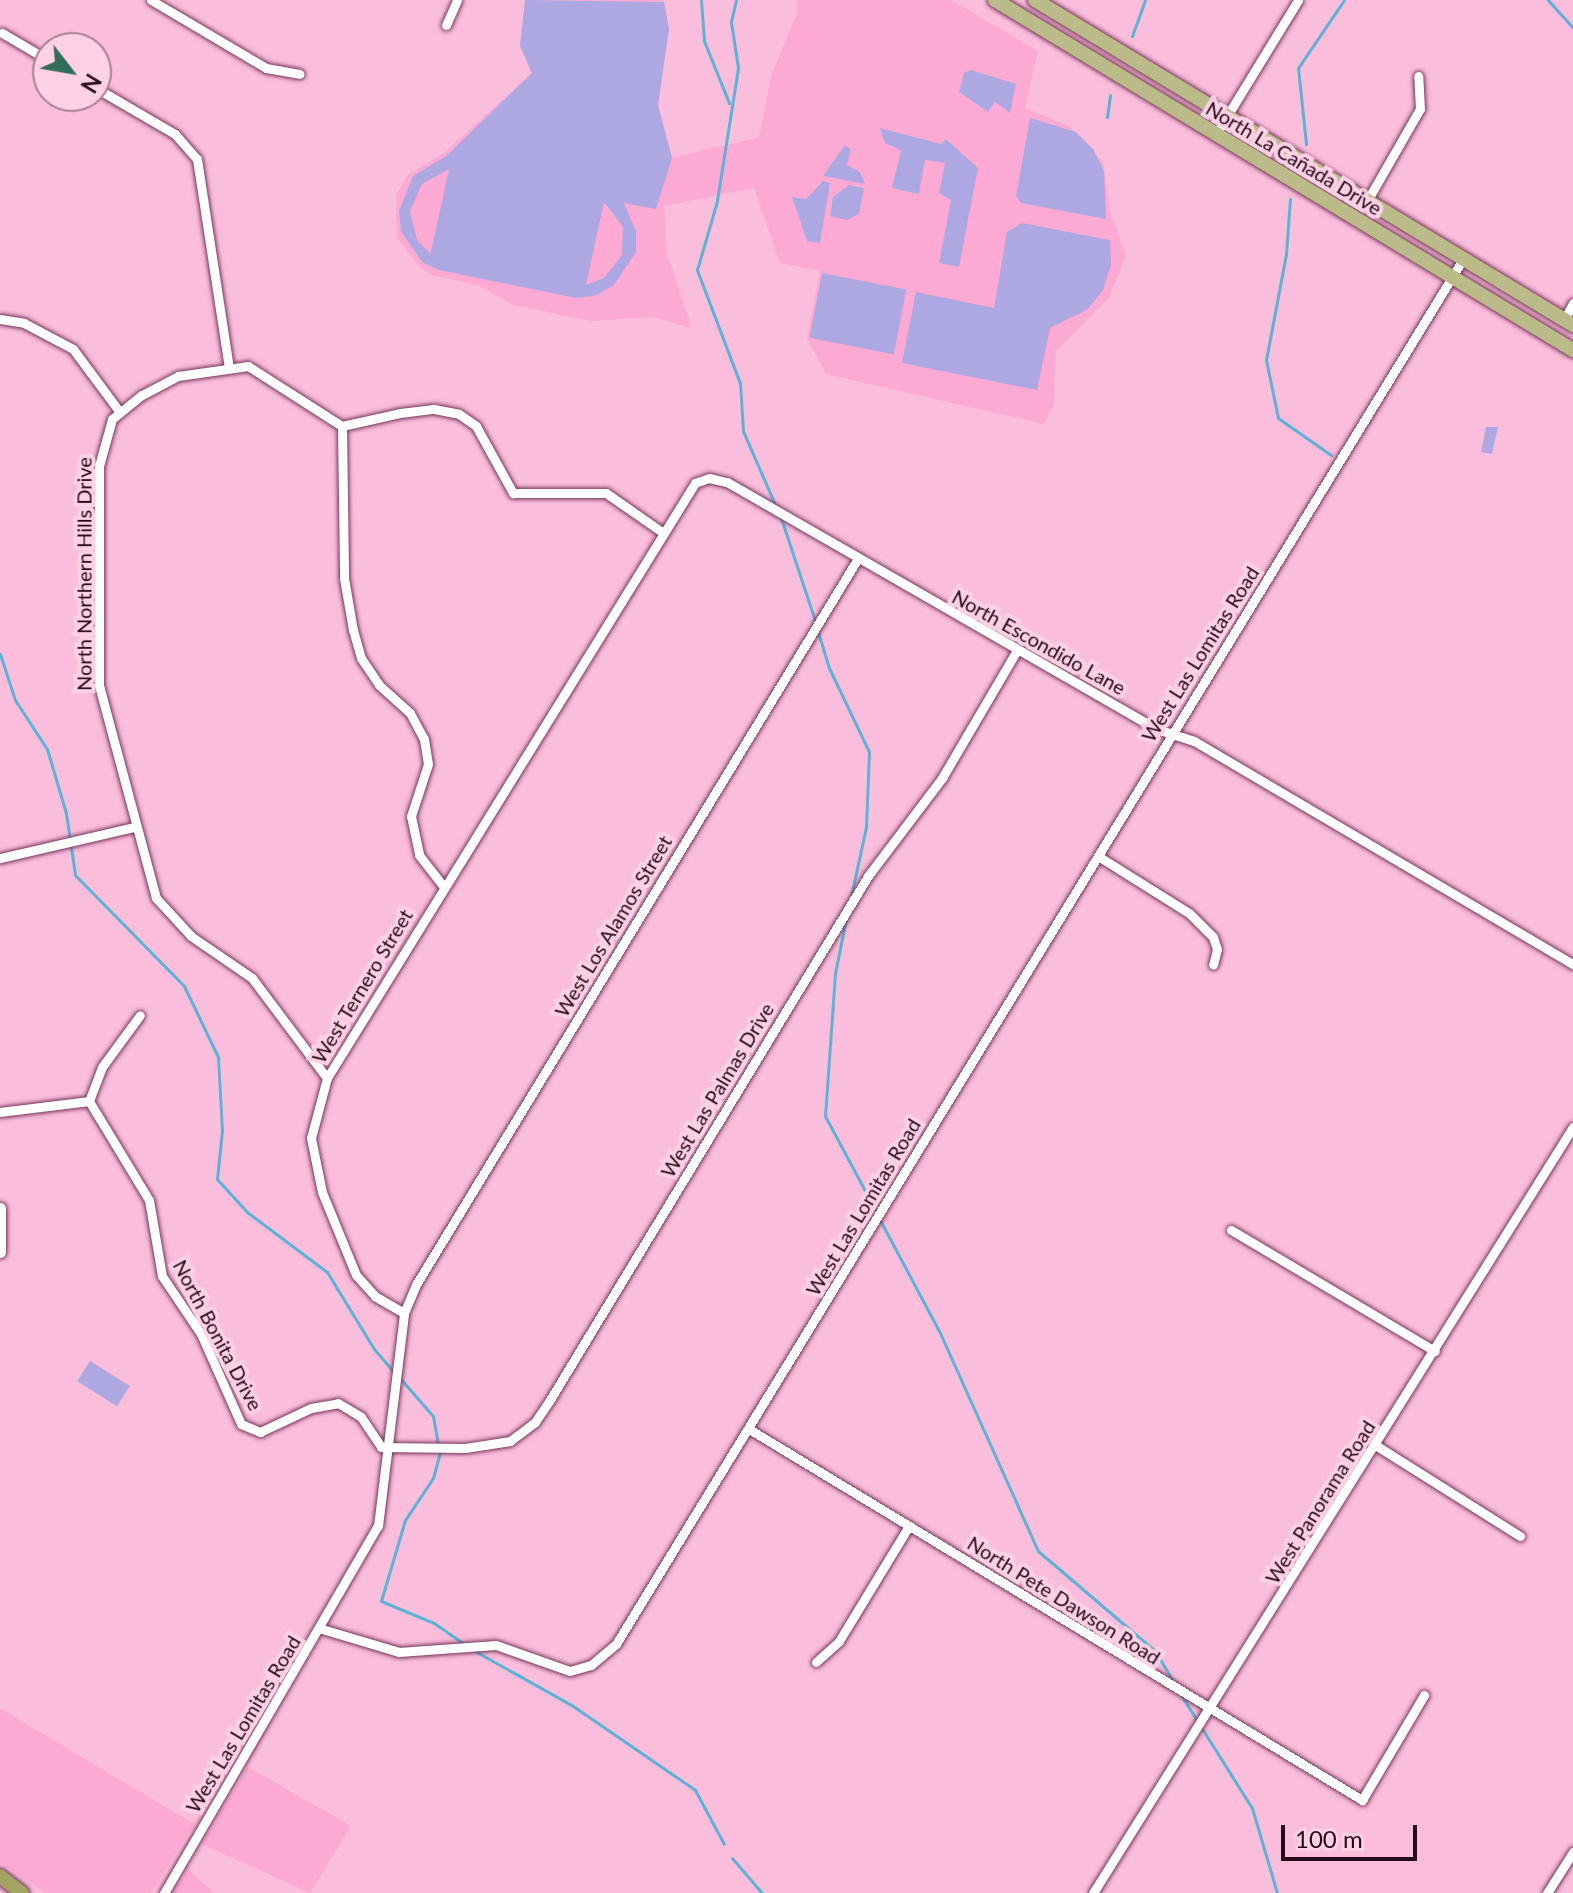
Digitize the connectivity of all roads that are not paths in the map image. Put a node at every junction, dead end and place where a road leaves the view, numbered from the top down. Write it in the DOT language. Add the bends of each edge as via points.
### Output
graph roads {
  1 [pos="151,0"];
  2 [pos="457,0"];
  3 [pos="995,0"];
  4 [pos="1035,0"];
  5 [pos="1298,0"];
  6 [pos="446,25"];
  7 [pos="2,33"];
  8 [pos="32,51"];
  9 [pos="299,74"];
  10 [pos="1418,76"];
  11 [pos="112,97"];
  12 [pos="1227,116"];
  13 [pos="1216,134"];
  14 [pos="1367,201"];
  15 [pos="1463,259"];
  16 [pos="1452,277"];
  17 [pos="1573,303"];
  18 [pos="0,319"];
  19 [pos="1568,322"];
  20 [pos="1573,350"];
  21 [pos="232,366"];
  22 [pos="119,411"];
  23 [pos="342,426"];
  24 [pos="695,483"];
  25 [pos="662,532"];
  26 [pos="857,560"];
  27 [pos="1017,650"];
  28 [pos="1171,735"];
  29 [pos="134,827"];
  30 [pos="1098,856"];
  31 [pos="0,858"];
  32 [pos="443,886"];
  33 [pos="1573,964"];
  34 [pos="1213,965"];
  35 [pos="140,1015"];
  36 [pos="327,1078"];
  37 [pos="89,1101"];
  38 [pos="0,1112"];
  39 [pos="1573,1127"];
  40 [pos="0,1208"];
  41 [pos="1231,1230"];
  42 [pos="0,1252"];
  43 [pos="404,1313"];
  44 [pos="1435,1351"];
  45 [pos="749,1429"];
  46 [pos="1377,1446"];
  47 [pos="389,1449"];
  48 [pos="909,1526"];
  49 [pos="1520,1536"];
  50 [pos="322,1629"];
  51 [pos="816,1662"];
  52 [pos="1424,1695"];
  53 [pos="1209,1710"];
  54 [pos="1573,1852"];
  55 [pos="0,1876"];
  56 [pos="22,1893"];
  57 [pos="164,1893"];
  58 [pos="1093,1893"];
  59 [pos="1547,1893"];
  1 -- 9 [label="street" via="266,68"];
  2 -- 6 [label="street"];
  3 -- 13 [label="main road, North La Cañada Drive"];
  4 -- 12 [label="main road, North La Cañada Drive"];
  5 -- 12 [label="street"];
  7 -- 8 [label="street"];
  10 -- 14 [label="street" via="1422,95 1415,122"];
  11 -- 21 [label="street" via="175,134 197,159"];
  12 -- 13 [label="street"];
  12 -- 14 [label="main road, North La Cañada Drive"];
  13 -- 16 [label="main road, North La Cañada Drive"];
  14 -- 15 [label="main road, North La Cañada Drive"];
  15 -- 16 [label="street, West Las Lomitas Road"];
  15 -- 19 [label="main road, North La Cañada Drive"];
  16 -- 20 [label="main road, North La Cañada Drive"];
  16 -- 28 [label="street, West Las Lomitas Road"];
  17 -- 19 [label="street"];
  18 -- 22 [label="street" via="24,323 73,349"];
  21 -- 22 [label="street" via="178,376"];
  21 -- 23 [label="street" via="264,373"];
  22 -- 29 [label="street, North Northern Hills Drive" via="104,435 99,466 99,685"];
  23 -- 25 [label="street" via="400,413 459,414 476,426 513,493 606,493"];
  23 -- 32 [label="street" via="344,578 353,630 361,658 379,685 410,713 424,739 428,764 411,816 419,855"];
  24 -- 25 [label="street, West Ternero Street"];
  24 -- 26 [label="street, North Escondido Lane" via="709,478 727,482"];
  25 -- 32 [label="street, West Ternero Street"];
  26 -- 27 [label="street, North Escondido Lane"];
  26 -- 43 [label="street, West Los Alamos Street" via="417,1283"];
  27 -- 28 [label="street, North Escondido Lane"];
  27 -- 47 [label="street, West Las Palmas Drive" via="942,778 868,876 535,1422 495,1446"];
  28 -- 30 [label="street, West Las Lomitas Road"];
  28 -- 33 [label="street, North Escondido Lane" via="1194,741"];
  29 -- 31 [label="street"];
  29 -- 36 [label="street, North Northern Hills Drive" via="156,898 170,917 252,978"];
  30 -- 34 [label="street" via="1189,913 1213,937"];
  30 -- 45 [label="street, West Las Lomitas Road"];
  32 -- 36 [label="street, West Ternero Street"];
  35 -- 37 [label="street" via="102,1067"];
  36 -- 43 [label="street, West Ternero Street" via="311,1138 322,1192 356,1275 375,1296"];
  37 -- 38 [label="street"];
  37 -- 47 [label="street, North Bonita Drive" via="149,1200 162,1276 201,1334 241,1424 260,1432 311,1408 338,1403 361,1417 376,1444"];
  39 -- 44 [label="street, West Panorama Road"];
  40 -- 42 [label="street"];
  41 -- 44 [label="street"];
  43 -- 47 [label="street"];
  44 -- 46 [label="street, West Panorama Road"];
  45 -- 48 [label="street, North Pete Dawson Road"];
  45 -- 50 [label="street, West Las Lomitas Road" via="621,1636 591,1665 558,1670 484,1643 399,1652"];
  46 -- 49 [label="street"];
  46 -- 53 [label="street, West Panorama Road"];
  47 -- 50 [label="street" via="376,1535"];
  48 -- 51 [label="street" via="839,1641"];
  48 -- 53 [label="street, North Pete Dawson Road"];
  50 -- 57 [label="street, West Las Lomitas Road"];
  52 -- 53 [label="street, North Pete Dawson Road" via="1362,1800"];
  53 -- 58 [label="street, West Panorama Road"];
  54 -- 59 [label="street"];
  55 -- 56 [label="highway"];
}
